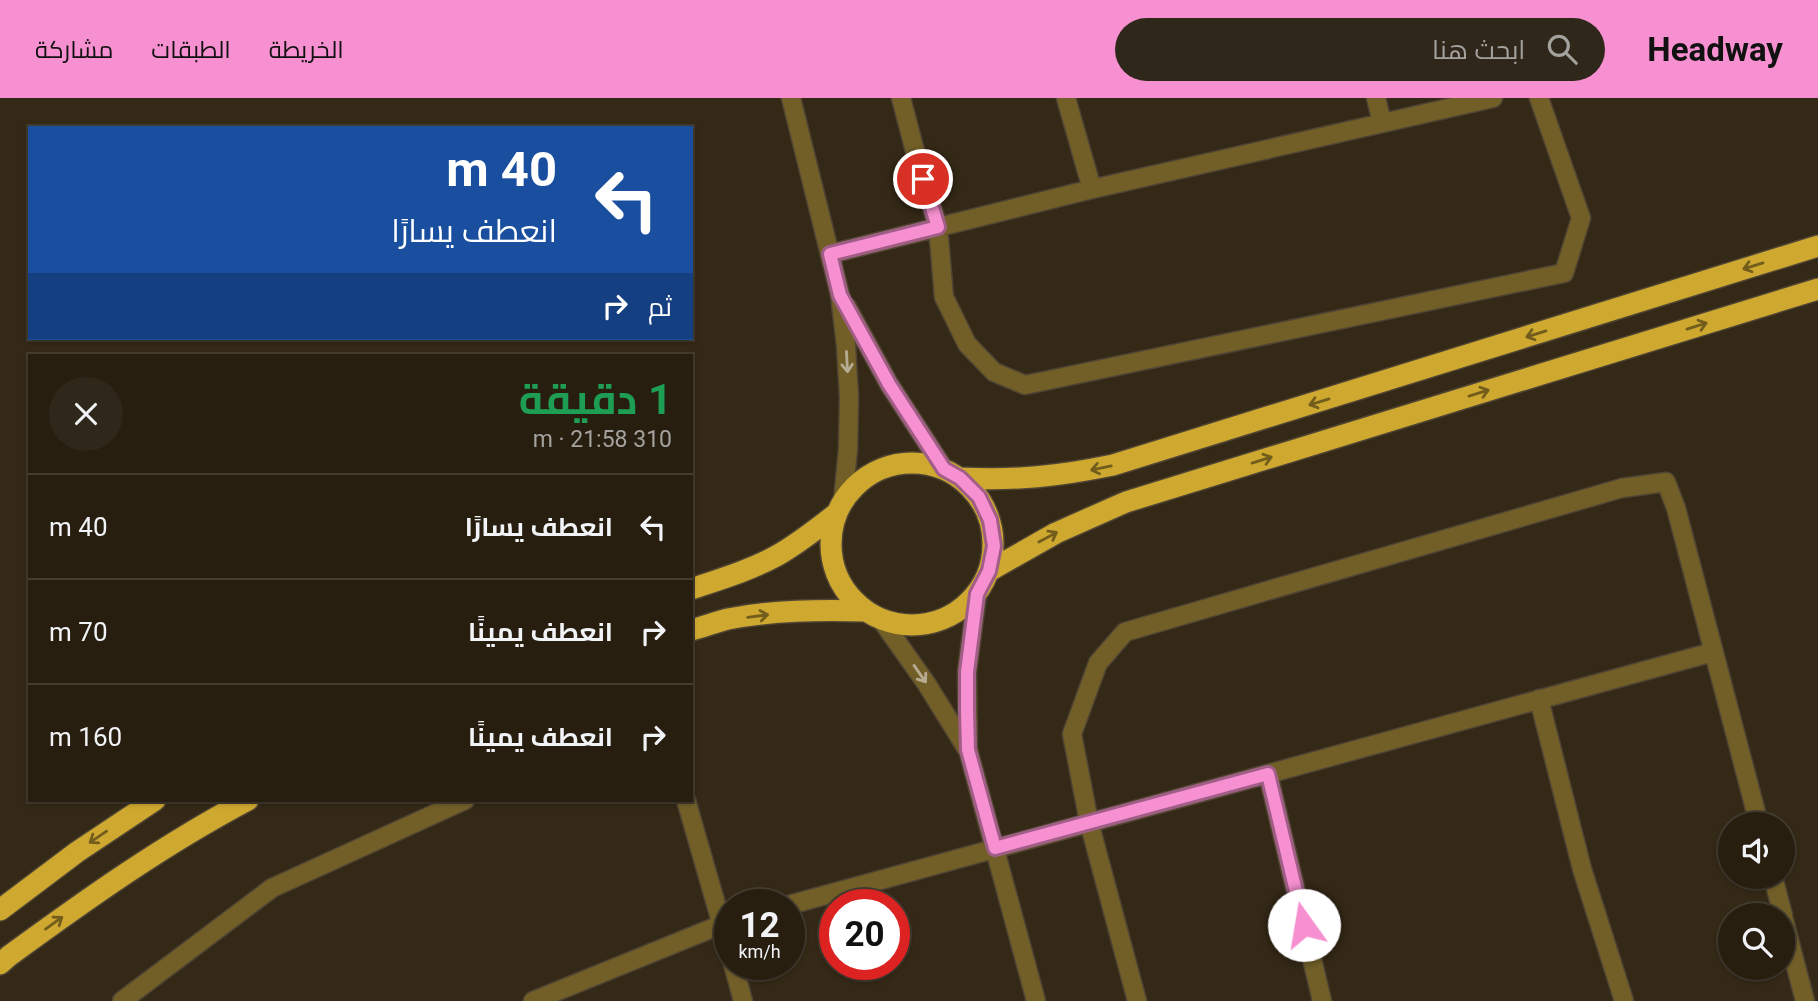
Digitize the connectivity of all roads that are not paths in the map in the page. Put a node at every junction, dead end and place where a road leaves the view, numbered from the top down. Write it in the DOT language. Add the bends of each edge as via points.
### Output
graph roads {
  1 [pos="790,98"];
  2 [pos="901,98"];
  3 [pos="1066,98"];
  4 [pos="1376,98"];
  5 [pos="1493,98"];
  6 [pos="1539,98"];
  7 [pos="1382,123"];
  8 [pos="1092,189"];
  9 [pos="938,227"];
  10 [pos="1818,246"];
  11 [pos="830,254"];
  12 [pos="1818,289"];
  13 [pos="840,295"];
  14 [pos="952,474"];
  15 [pos="840,507"];
  16 [pos="989,571"];
  17 [pos="693,588"];
  18 [pos="977,594"];
  19 [pos="873,615"];
  20 [pos="693,629"];
  21 [pos="1713,652"];
  22 [pos="1539,699"];
  23 [pos="968,750"];
  24 [pos="1268,774"];
  25 [pos="152,802"];
  26 [pos="244,802"];
  27 [pos="461,802"];
  28 [pos="688,802"];
  29 [pos="1756,812"];
  30 [pos="1088,822"];
  31 [pos="995,848"];
  32 [pos="715,889"];
  33 [pos="805,901"];
  34 [pos="0,909"];
  35 [pos="714,927"];
  36 [pos="1795,962"];
  37 [pos="0,964"];
  38 [pos="737,980"];
  39 [pos="122,1001"];
  40 [pos="533,1001"];
  41 [pos="743,1001"];
  42 [pos="1036,1001"];
  43 [pos="1137,1001"];
  44 [pos="1322,1001"];
  45 [pos="1624,1001"];
  46 [pos="1805,1001"];
  1 -- 11 [label="street"];
  2 -- 9 [label="street"];
  3 -- 8 [label="street"];
  4 -- 7 [label="street"];
  5 -- 7 [label="street"];
  6 -- 9 [label="street" via="1581,218 1564,273 1025,385 994,372 967,344 944,297"];
  7 -- 8 [label="street"];
  8 -- 9 [label="street"];
  9 -- 11 [label="street"];
  10 -- 14 [label="highway, one-way" via="1113,466 998,480"];
  11 -- 13 [label="street"];
  16 -- 12 [label="highway, one-way" via="1056,533 1126,502"];
  13 -- 14 [label="street" via="889,384"];
  13 -- 15 [label="street, one-way" via="849,397"];
  14 -- 15 [label="highway" via="916,462 888,466 862,479"];
  14 -- 16 [label="highway" via="979,497 990,520 994,546"];
  15 -- 17 [label="highway" via="778,555"];
  15 -- 19 [label="highway" via="831,540 834,567 846,591"];
  16 -- 18 [label="highway"];
  18 -- 19 [label="highway" via="957,612 933,623 906,625"];
  18 -- 23 [label="street" via="967,672"];
  20 -- 19 [label="highway, one-way" via="728,620 808,611"];
  19 -- 23 [label="street, one-way" via="926,683"];
  21 -- 22 [label="street"];
  21 -- 29 [label="street"];
  21 -- 30 [label="street" via="1666,482 1622,488 1125,632 1098,663 1072,734"];
  22 -- 24 [label="street"];
  22 -- 45 [label="street" via="1582,869"];
  23 -- 31 [label="street"];
  24 -- 30 [label="street"];
  24 -- 44 [label="street"];
  25 -- 34 [label="highway, one-way"];
  37 -- 26 [label="highway, one-way" via="93,895 196,827"];
  27 -- 39 [label="street" via="272,888"];
  28 -- 32 [label="street"];
  30 -- 31 [label="street"];
  30 -- 43 [label="street"];
  31 -- 33 [label="street"];
  31 -- 42 [label="street"];
  35 -- 40 [label="street"];
  36 -- 46 [label="street"];
  38 -- 41 [label="street"];
}
